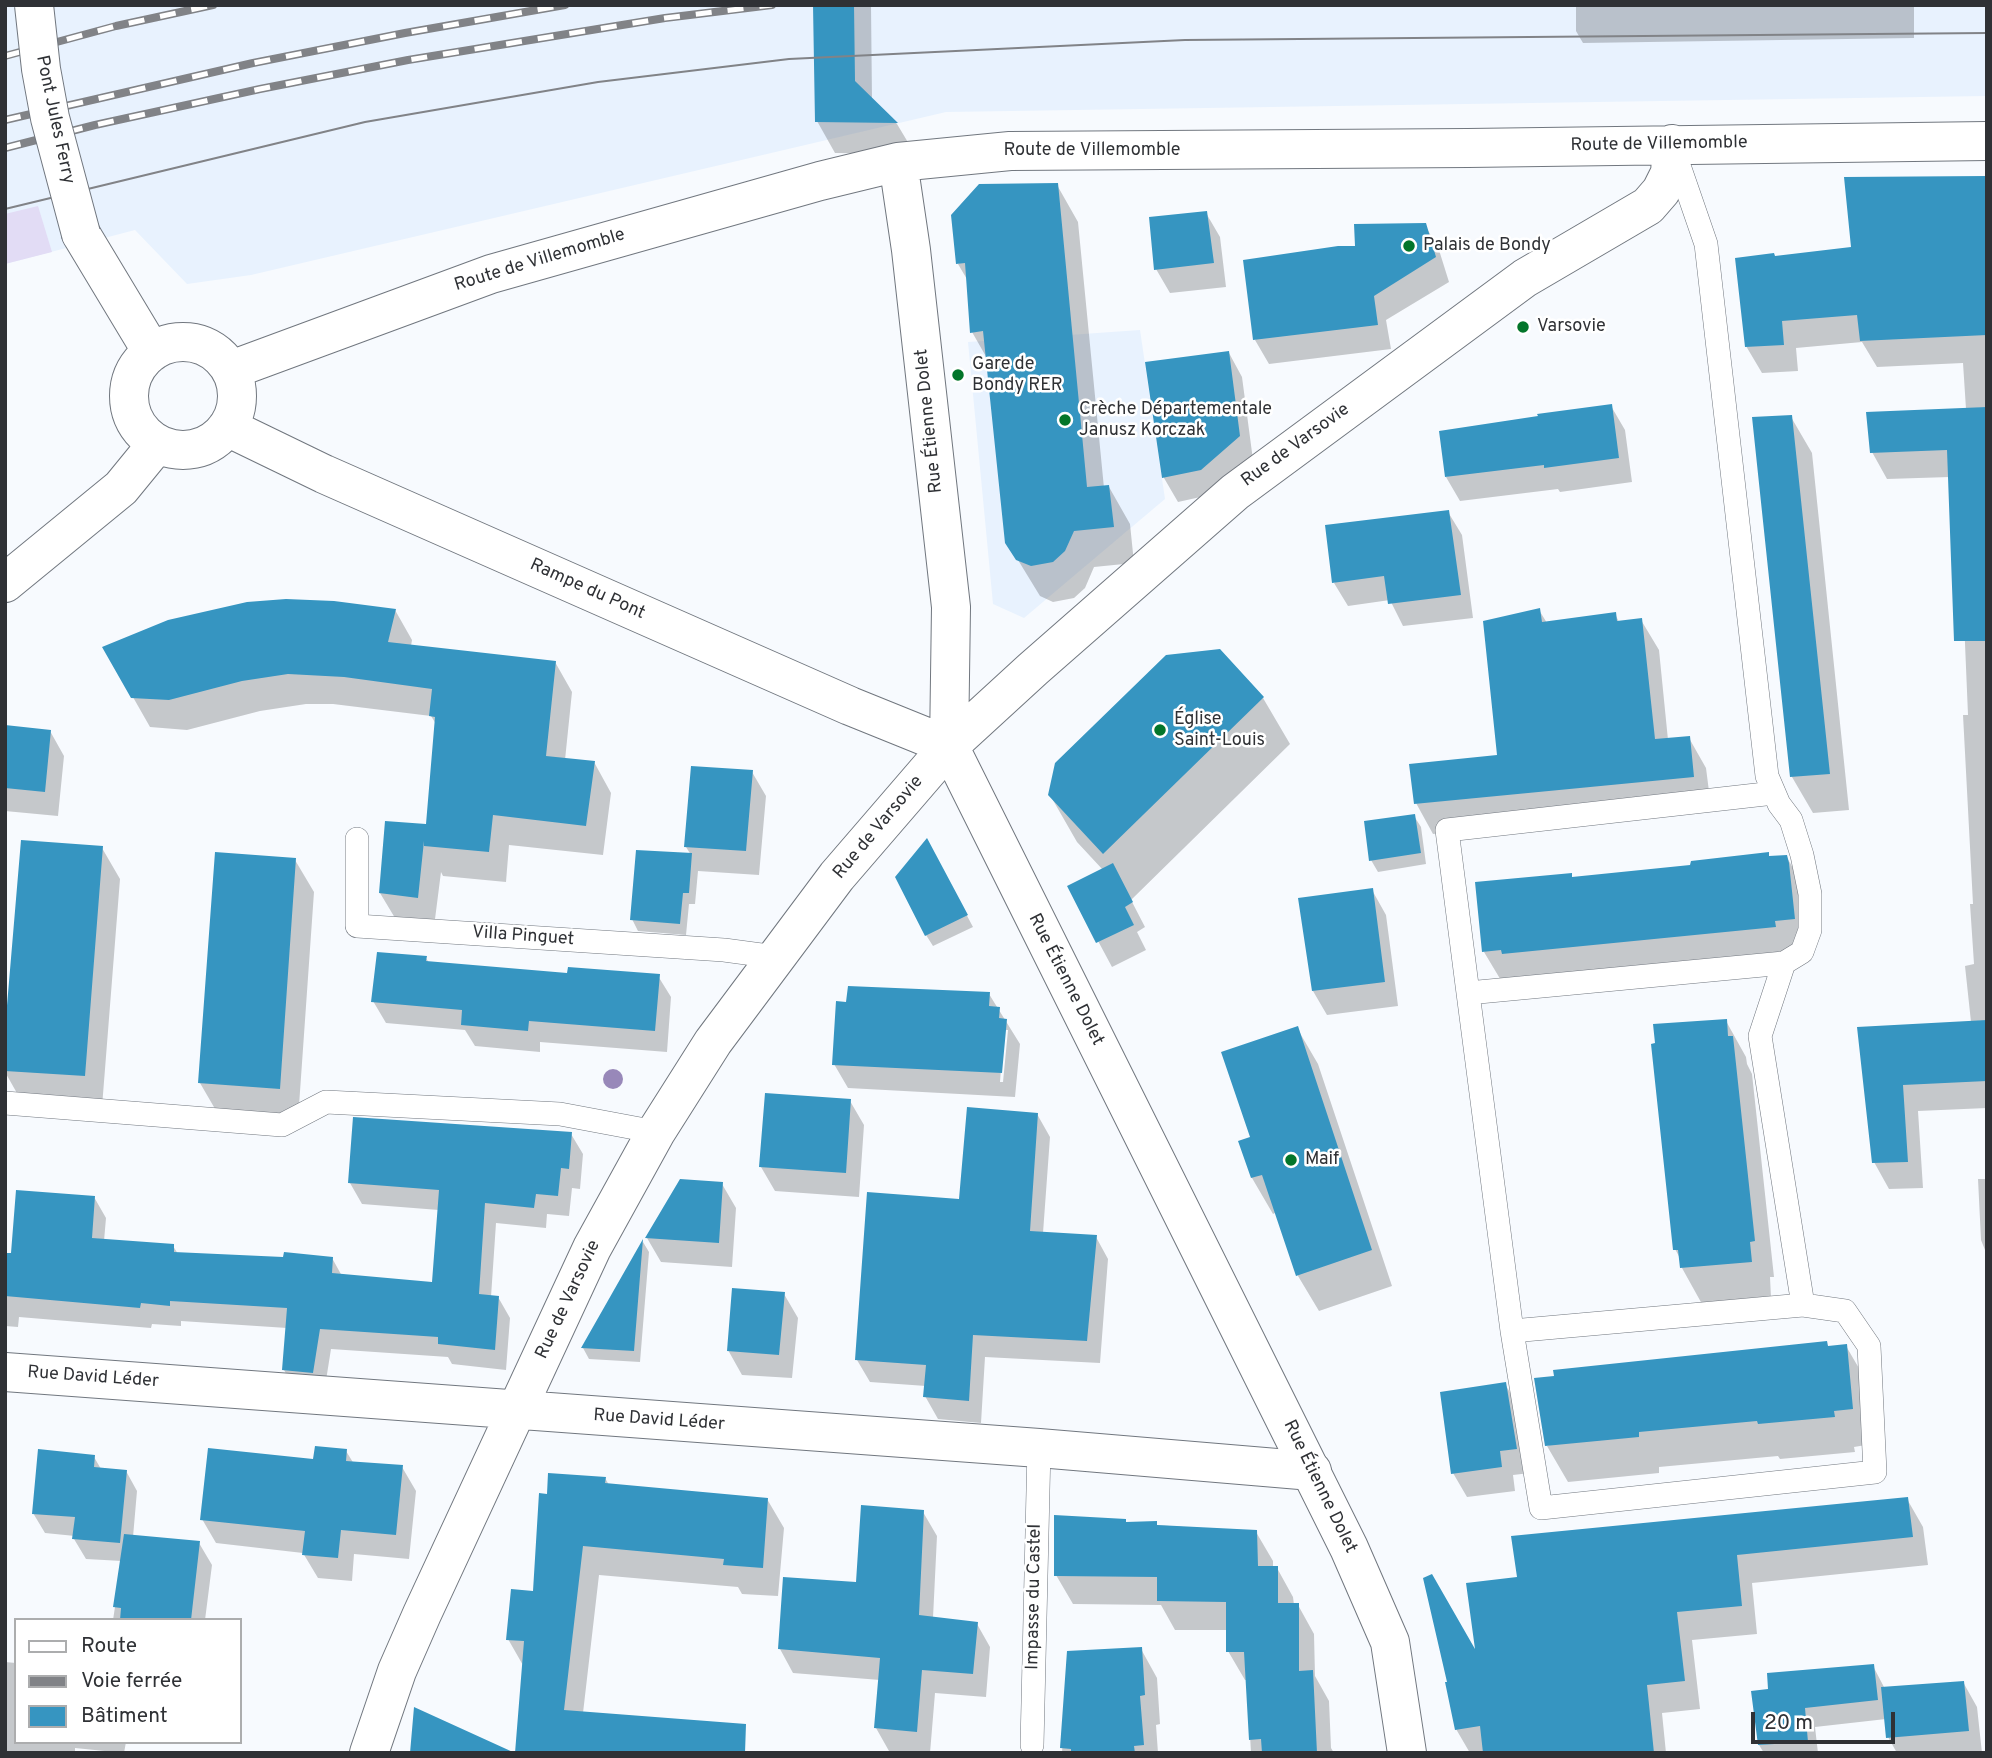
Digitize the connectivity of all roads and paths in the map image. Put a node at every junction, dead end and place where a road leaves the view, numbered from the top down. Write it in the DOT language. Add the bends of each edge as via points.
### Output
graph roads {
  1 [pos="34,5"];
  2 [pos="1987,141"];
  3 [pos="1672,145"];
  4 [pos="898,162"];
  5 [pos="152,352"];
  6 [pos="231,370"];
  7 [pos="228,427"];
  8 [pos="157,444"];
  9 [pos="5,583"];
  10 [pos="949,746"];
  11 [pos="1774,793"];
  12 [pos="357,839"];
  13 [pos="776,957"];
  14 [pos="1784,963"];
  15 [pos="1468,993"];
  16 [pos="5,1103"];
  17 [pos="656,1132"];
  18 [pos="1803,1305"];
  19 [pos="1512,1331"];
  20 [pos="5,1371"];
  21 [pos="518,1410"];
  22 [pos="1039,1448"];
  23 [pos="1312,1471"];
  24 [pos="1031,1745"];
  25 [pos="369,1753"];
  26 [pos="1407,1753"];
  1 -- 5 [label="street, Pont Jules Ferry, bridge" via="50,118 81,234"];
  2 -- 3 [label="street, Route de Villemomble"];
  3 -- 4 [label="street, Route de Villemomble" via="1010,150"];
  3 -- 10 [label="street, Rue de Varsovie" via="1670,173 1648,206 1525,278 1235,492"];
  3 -- 11 [label="lane" via="1706,244 1767,776"];
  4 -- 6 [label="street, Route de Villemomble" via="491,274"];
  4 -- 10 [label="street, Rue Étienne Dolet" via="951,607"];
  5 -- 6 [label="street" via="186,342 204,346"];
  5 -- 8 [label="street" via="131,381 129,399 133,417"];
  6 -- 7 [label="street" via="238,399"];
  7 -- 8 [label="street" via="203,446 187,450"];
  7 -- 10 [label="street, Rampe du Pont" via="324,474"];
  8 -- 9 [label="street" via="121,488"];
  10 -- 13 [label="street, Rue de Varsovie" via="837,876"];
  10 -- 23 [label="street, Rue Étienne Dolet"];
  11 -- 14 [label="lane" via="1791,820 1810,894 1810,930 1802,952"];
  11 -- 15 [label="lane" via="1447,830"];
  12 -- 13 [label="lane, Villa Pinguet" via="356,926"];
  13 -- 17 [label="street, Rue de Varsovie" via="713,1042"];
  14 -- 15 [label="lane"];
  14 -- 18 [label="lane" via="1760,1036"];
  15 -- 19 [label="lane"];
  16 -- 17 [label="lane" via="282,1125 326,1102 559,1114"];
  17 -- 21 [label="street, Rue de Varsovie" via="592,1248"];
  18 -- 19 [label="lane"];
  18 -- 19 [label="lane" via="1845,1311 1869,1346 1875,1472 1541,1508"];
  20 -- 21 [label="street, Rue David Léder"];
  21 -- 22 [label="street, Rue David Léder"];
  21 -- 25 [label="street, Rue de Varsovie" via="397,1671"];
  22 -- 23 [label="street, Rue David Léder"];
  22 -- 24 [label="lane, Impasse du Castel"];
  23 -- 26 [label="street, Rue Étienne Dolet" via="1390,1642"];
}
